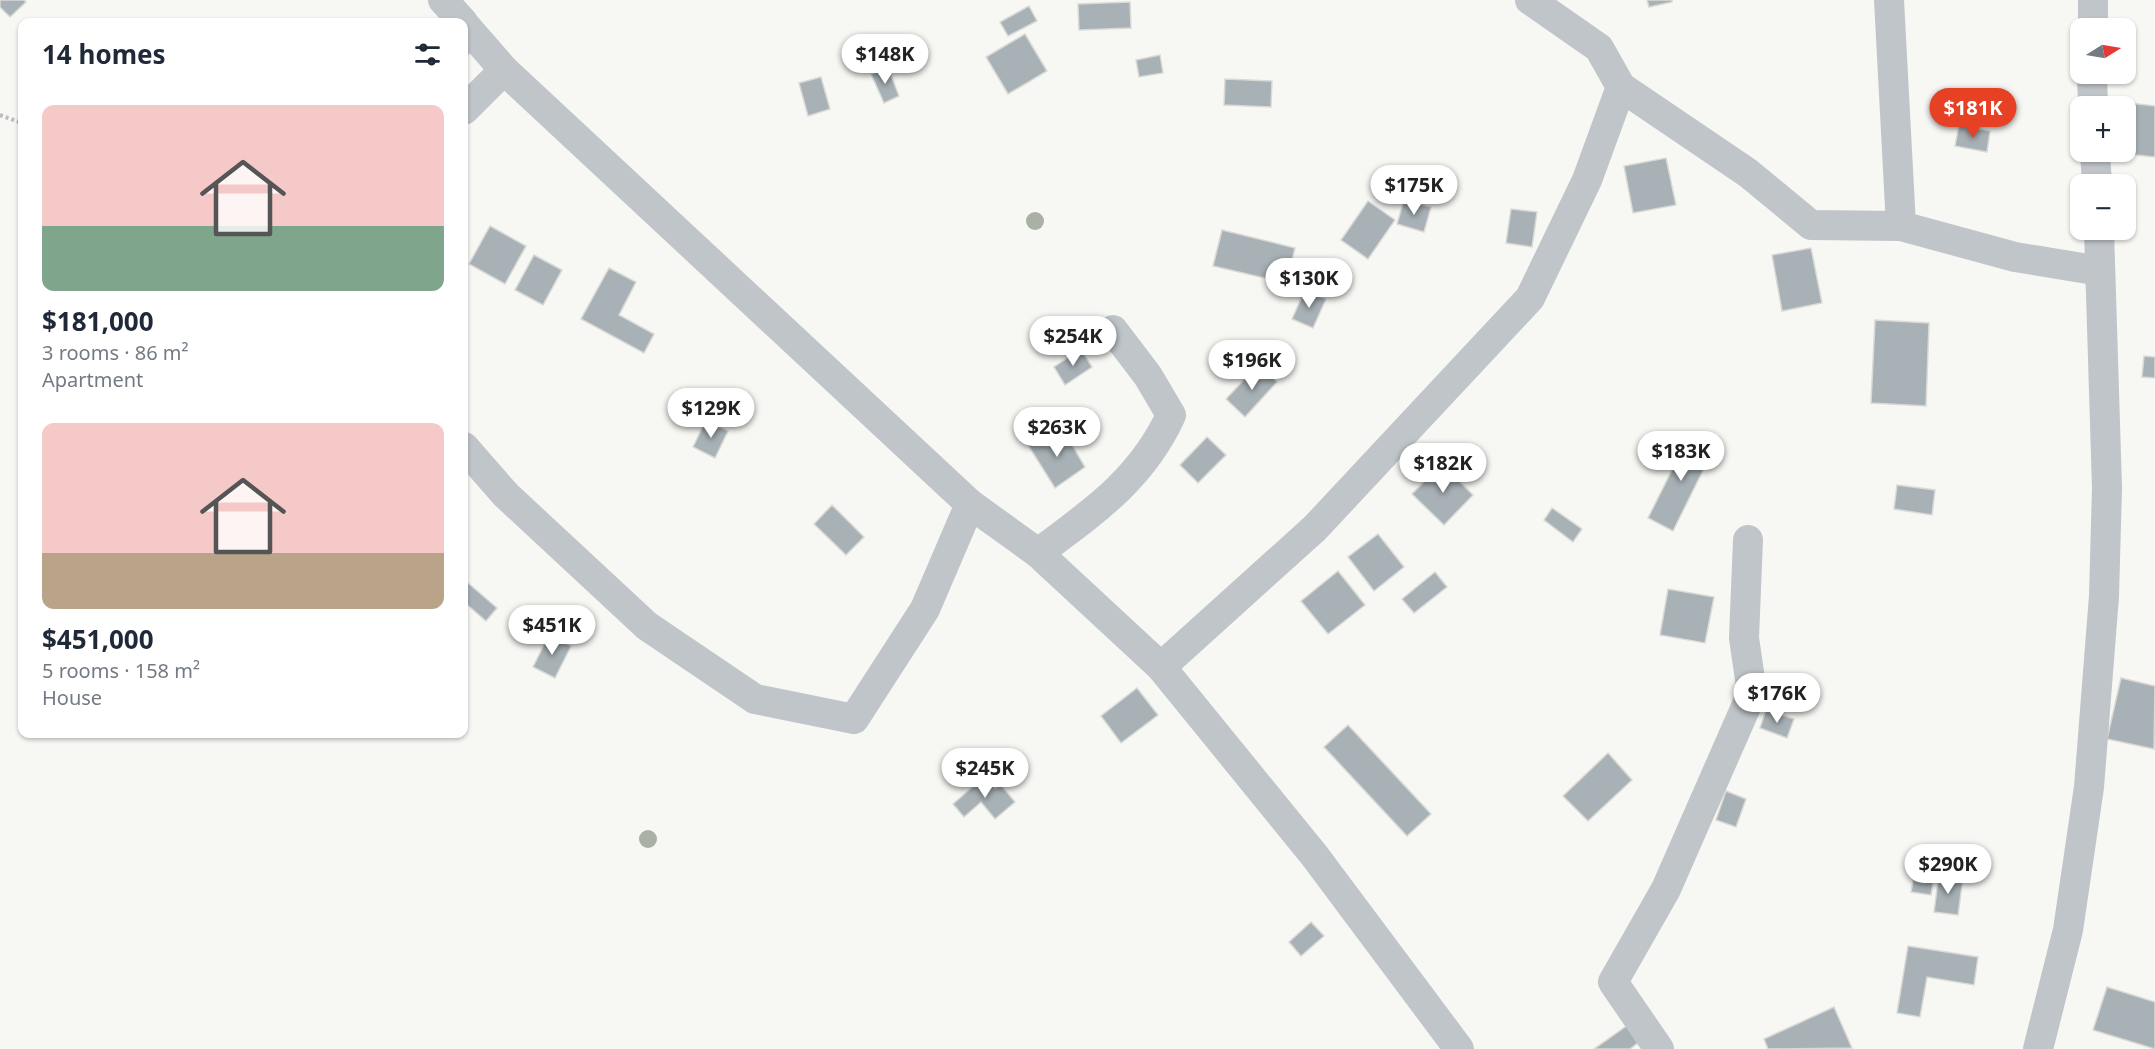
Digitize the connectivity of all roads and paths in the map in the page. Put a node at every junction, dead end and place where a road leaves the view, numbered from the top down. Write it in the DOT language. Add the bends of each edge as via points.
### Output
graph roads {
  1 [pos="443,0"];
  2 [pos="1530,0"];
  3 [pos="1889,0"];
  4 [pos="2093,0"];
  5 [pos="459,18"];
  6 [pos="2093,18"];
  7 [pos="468,29"];
  8 [pos="504,70"];
  9 [pos="1621,87"];
  10 [pos="468,106"];
  11 [pos="0,116"];
  12 [pos="18,122"];
  13 [pos="1901,226"];
  14 [pos="2099,240"];
  15 [pos="2100,271"];
  16 [pos="1113,330"];
  17 [pos="468,452"];
  18 [pos="970,504"];
  19 [pos="1748,540"];
  20 [pos="1038,553"];
  21 [pos="1161,667"];
  22 [pos="1459,1049"];
  23 [pos="1659,1049"];
  24 [pos="2038,1049"];
  1 -- 5 [label="street"];
  2 -- 9 [label="street" via="1599,48"];
  3 -- 13 [label="street"];
  4 -- 6 [label="street"];
  7 -- 8 [label="street"];
  8 -- 10 [label="street"];
  8 -- 18 [label="street"];
  9 -- 13 [label="street" via="1748,173 1811,225"];
  9 -- 21 [label="street" via="1587,180 1530,298 1315,528"];
  11 -- 12 [label="path"];
  13 -- 15 [label="street" via="2015,256"];
  14 -- 15 [label="street"];
  15 -- 24 [label="street" via="2107,488 2104,596 2090,775 2068,930"];
  16 -- 20 [label="street" via="1171,415 1158,444 1109,500"];
  17 -- 18 [label="street" via="506,495 647,626 755,699 854,719 925,609"];
  18 -- 20 [label="street"];
  19 -- 23 [label="street" via="1744,638 1752,693 1666,889 1613,982"];
  20 -- 21 [label="street"];
  21 -- 22 [label="street" via="1314,855"];
}
